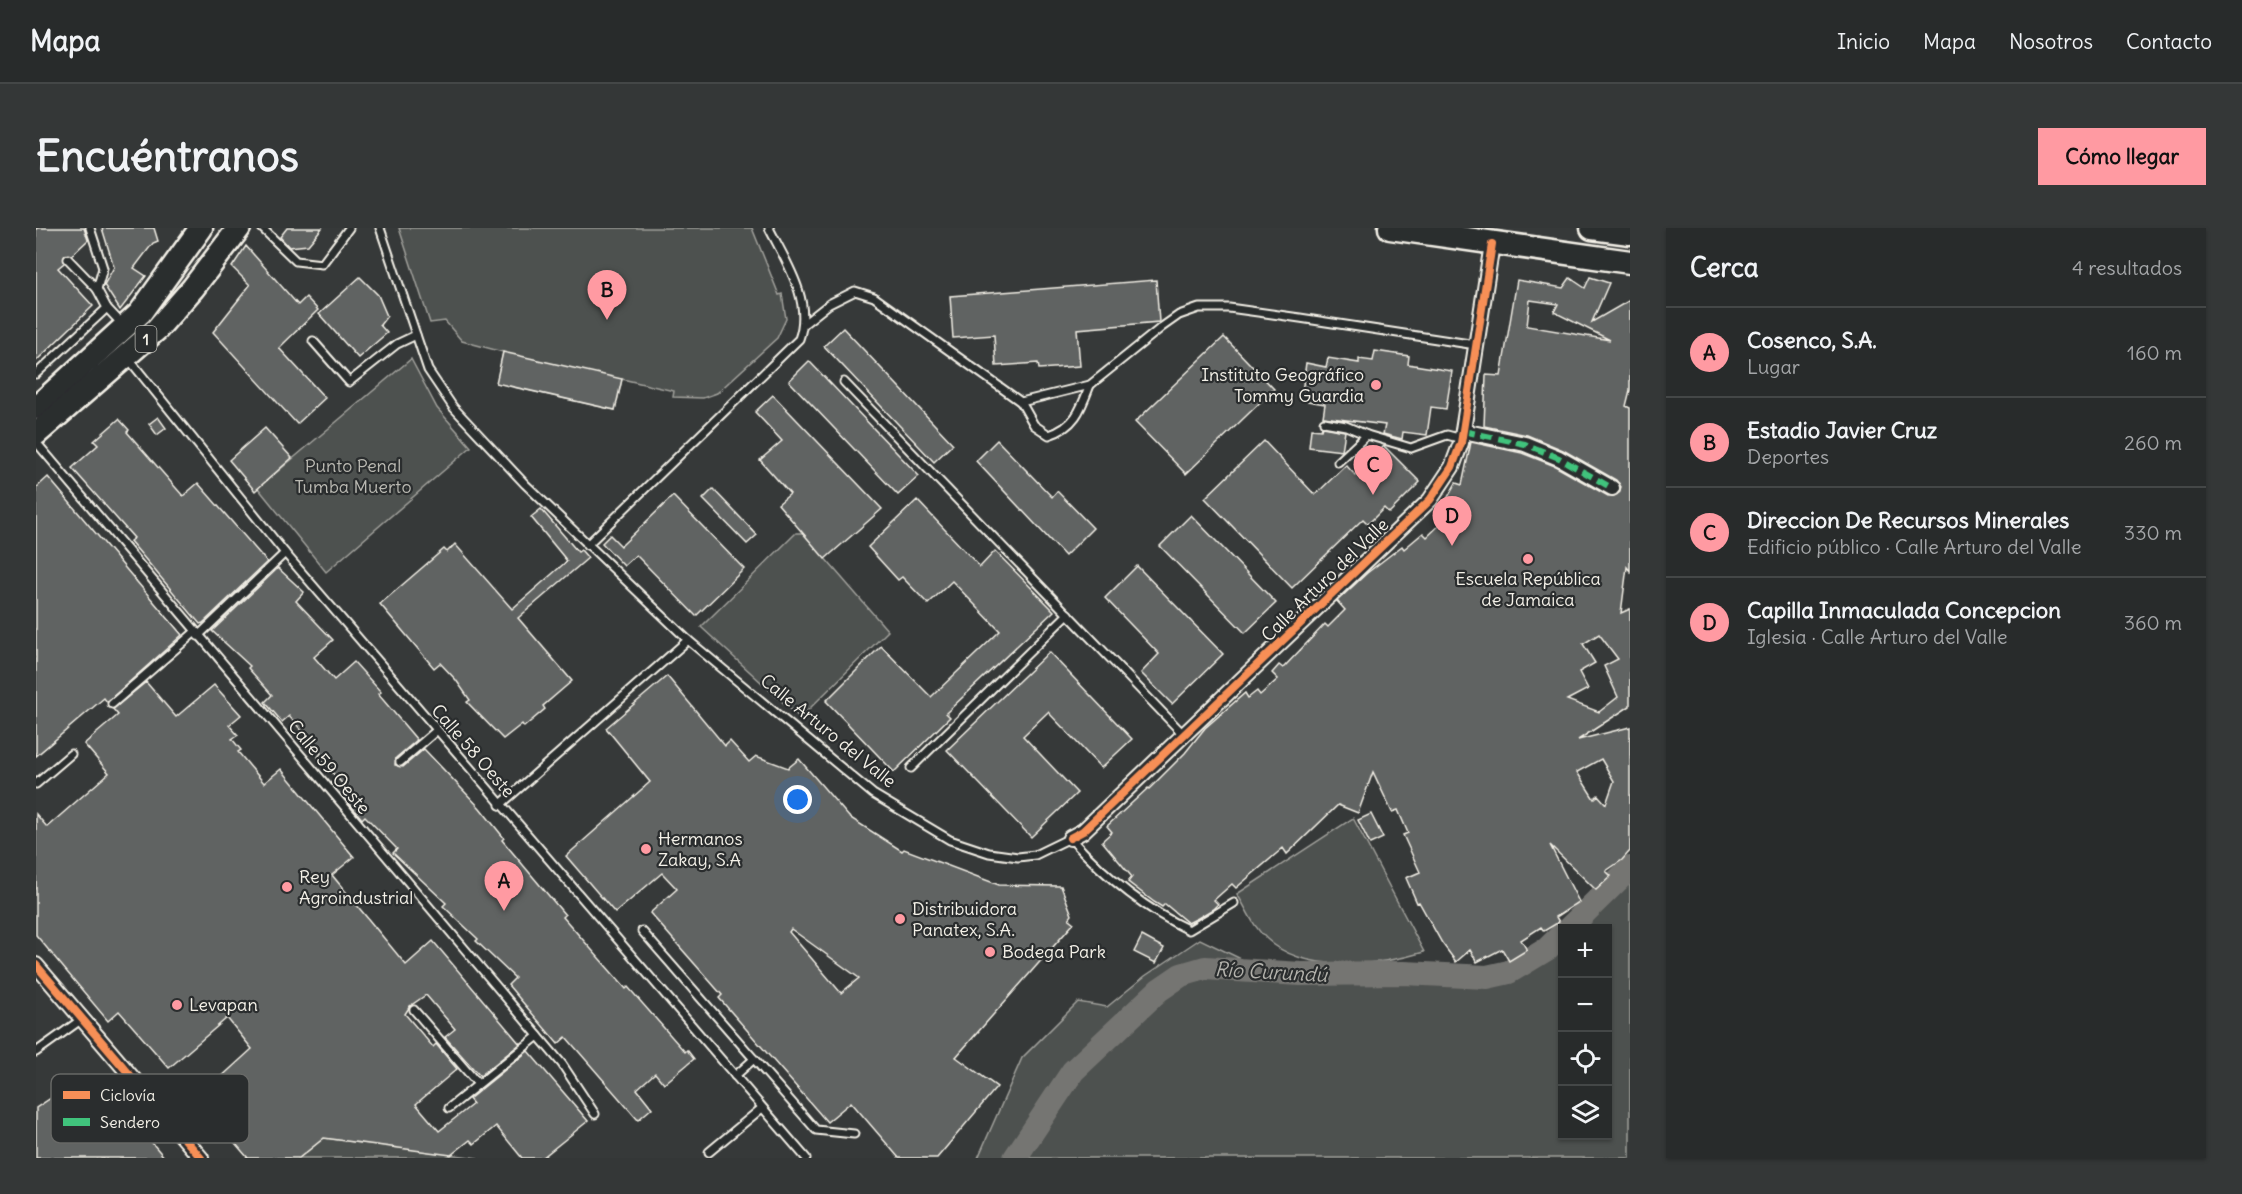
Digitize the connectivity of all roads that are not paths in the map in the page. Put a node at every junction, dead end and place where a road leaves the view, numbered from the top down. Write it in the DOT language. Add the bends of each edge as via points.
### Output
graph roads {
  1 [pos="90,228"];
  2 [pos="201,228"];
  3 [pos="239,228"];
  4 [pos="261,228"];
  5 [pos="276,228"];
  6 [pos="349,228"];
  7 [pos="380,228"];
  8 [pos="770,228"];
  9 [pos="1390,228"];
  10 [pos="1592,228"];
  11 [pos="1630,233"];
  12 [pos="270,236"];
  13 [pos="1492,244"];
  14 [pos="68,259"];
  15 [pos="1630,262"];
  16 [pos="97,290"];
  17 [pos="107,308"];
  18 [pos="805,323"];
  19 [pos="125,328"];
  20 [pos="416,335"];
  21 [pos="313,342"];
  22 [pos="1476,345"];
  23 [pos="127,356"];
  24 [pos="36,374"];
  25 [pos="844,382"];
  26 [pos="1090,385"];
  27 [pos="1021,402"];
  28 [pos="36,408"];
  29 [pos="1324,422"];
  30 [pos="36,434"];
  31 [pos="1367,435"];
  32 [pos="1462,435"];
  33 [pos="36,442"];
  34 [pos="1338,462"];
  35 [pos="1612,488"];
  36 [pos="587,545"];
  37 [pos="285,553"];
  38 [pos="1068,614"];
  39 [pos="197,634"];
  40 [pos="688,640"];
  41 [pos="112,704"];
  42 [pos="436,731"];
  43 [pos="1185,736"];
  44 [pos="71,754"];
  45 [pos="400,762"];
  46 [pos="911,768"];
  47 [pos="36,784"];
  48 [pos="501,805"];
  49 [pos="1070,838"];
  50 [pos="1234,903"];
  51 [pos="642,931"];
  52 [pos="36,965"];
  53 [pos="414,1010"];
  54 [pos="82,1019"];
  55 [pos="538,1036"];
  56 [pos="36,1052"];
  57 [pos="754,1059"];
  58 [pos="129,1074"];
  59 [pos="735,1076"];
  60 [pos="478,1084"];
  61 [pos="762,1107"];
  62 [pos="449,1108"];
  63 [pos="595,1114"];
  64 [pos="854,1134"];
  65 [pos="188,1143"];
  66 [pos="709,1152"];
  67 [pos="201,1158"];
  68 [pos="806,1158"];
  1 -- 16 [label="lane" via="103,268"];
  2 -- 19 [label="main road, 1"];
  3 -- 23 [label="main road, 1" via="179,304"];
  4 -- 12 [label="lane"];
  5 -- 12 [label="lane"];
  6 -- 12 [label="lane" via="322,264 296,261"];
  7 -- 20 [label="lane, Calle Arturo del Valle"];
  8 -- 18 [label="lane" via="792,272"];
  9 -- 13 [label="main road"];
  10 -- 11 [label="main road"];
  13 -- 15 [label="main road"];
  13 -- 22 [label="street, Calle Arturo del Valle"];
  14 -- 16 [label="lane"];
  16 -- 17 [label="lane"];
  17 -- 19 [label="lane"];
  17 -- 24 [label="lane"];
  18 -- 27 [label="lane" via="829,304 855,291 874,297"];
  18 -- 36 [label="lane" via="799,339"];
  19 -- 28 [label="main road, 1"];
  20 -- 21 [label="lane" via="397,344 349,382"];
  20 -- 36 [label="lane, Calle Arturo del Valle" via="428,370 453,407"];
  22 -- 26 [label="lane" via="1228,308 1198,308 1162,327"];
  22 -- 32 [label="street, Calle Arturo del Valle"];
  23 -- 30 [label="main road, 1"];
  23 -- 37 [label="lane, Calle 58 Oeste"];
  25 -- 38 [label="lane"];
  26 -- 27 [label="lane"];
  26 -- 27 [label="lane" via="1082,407 1066,429 1049,435 1034,425"];
  29 -- 31 [label="lane"];
  31 -- 32 [label="lane" via="1411,448 1447,435"];
  31 -- 34 [label="lane"];
  32 -- 35 [label="street" via="1525,444"];
  32 -- 43 [label="street, Calle Arturo del Valle" via="1452,467 1430,500"];
  33 -- 39 [label="lane, Calle 59 Oeste"];
  36 -- 40 [label="lane, Calle Arturo del Valle"];
  37 -- 39 [label="lane"];
  37 -- 42 [label="lane, Calle 58 Oeste"];
  38 -- 43 [label="lane"];
  38 -- 46 [label="lane"];
  39 -- 41 [label="lane"];
  39 -- 55 [label="lane, Calle 59 Oeste"];
  40 -- 48 [label="lane"];
  40 -- 49 [label="lane, Calle Arturo del Valle" via="873,794 950,840 989,854 1018,857 1035,855"];
  42 -- 45 [label="lane"];
  42 -- 48 [label="lane, Calle 58 Oeste"];
  43 -- 49 [label="street, Calle Arturo del Valle" via="1083,831"];
  44 -- 47 [label="lane"];
  48 -- 59 [label="lane, Calle 58 Oeste"];
  49 -- 50 [label="lane" via="1092,862 1160,916 1189,930"];
  51 -- 57 [label="lane"];
  52 -- 54 [label="street"];
  53 -- 60 [label="lane"];
  54 -- 56 [label="lane"];
  54 -- 58 [label="street"];
  55 -- 60 [label="lane"];
  55 -- 63 [label="lane, Calle 59 Oeste"];
  57 -- 59 [label="lane"];
  57 -- 64 [label="lane" via="816,1130"];
  59 -- 61 [label="lane, Calle 58 Oeste"];
  60 -- 62 [label="lane"];
  61 -- 66 [label="lane"];
  61 -- 68 [label="lane, Calle 58 Oeste"];
  65 -- 67 [label="street"];
}
